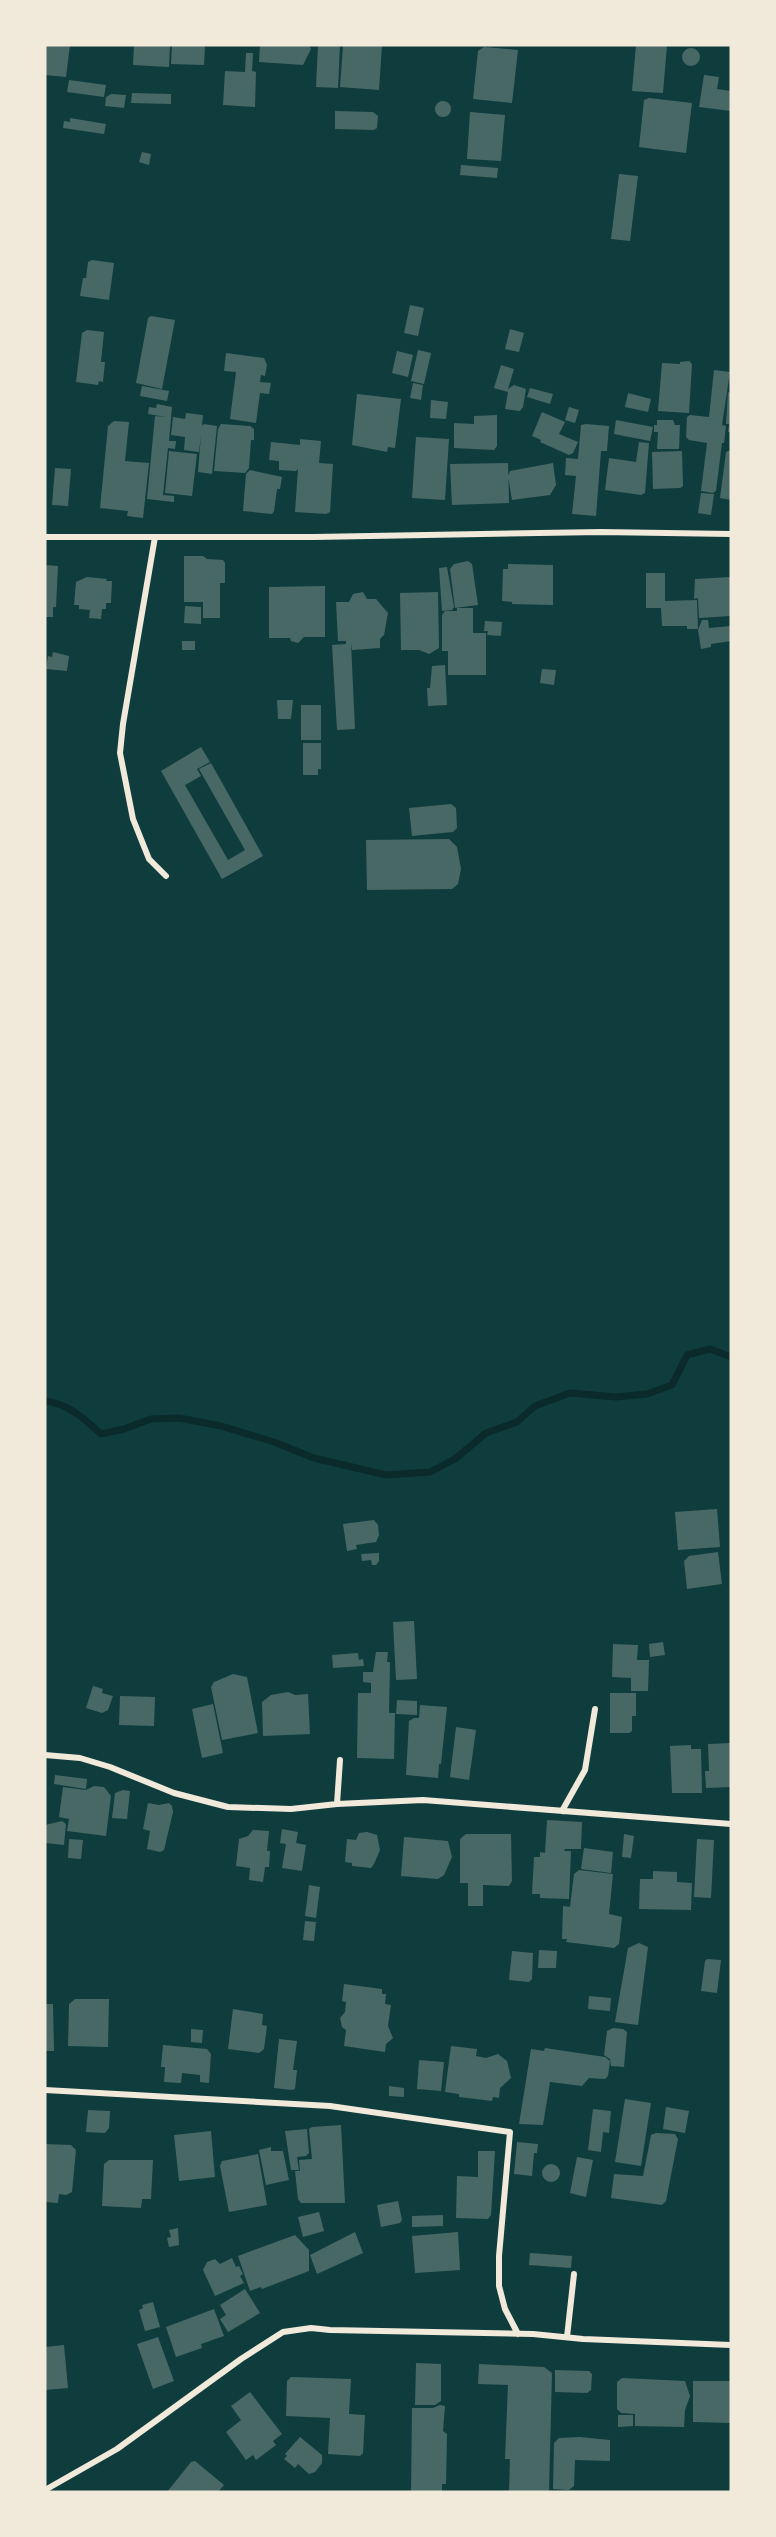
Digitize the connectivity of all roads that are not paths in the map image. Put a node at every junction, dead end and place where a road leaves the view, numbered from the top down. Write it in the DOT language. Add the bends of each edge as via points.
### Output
graph roads {
  1 [pos="731,534"];
  2 [pos="45,537"];
  3 [pos="155,537"];
  4 [pos="166,876"];
  5 [pos="596,1709"];
  6 [pos="45,1755"];
  7 [pos="340,1760"];
  8 [pos="337,1804"];
  9 [pos="562,1811"];
  10 [pos="731,1824"];
  11 [pos="45,2090"];
  12 [pos="574,2274"];
  13 [pos="519,2334"];
  14 [pos="567,2337"];
  15 [pos="731,2345"];
  16 [pos="45,2490"];
  1 -- 3 [label="street"];
  2 -- 3 [label="street"];
  3 -- 4 [label="street" via="120,753 140,842 148,860"];
  5 -- 9 [label="street" via="585,1770"];
  6 -- 8 [label="street" via="80,1758 174,1793 228,1807 291,1809"];
  7 -- 8 [label="street"];
  8 -- 9 [label="street" via="423,1800"];
  9 -- 10 [label="street"];
  11 -- 13 [label="street" via="330,2106 510,2132 500,2286 505,2309"];
  12 -- 14 [label="street"];
  13 -- 14 [label="street"];
  13 -- 16 [label="street" via="311,2328 283,2332 117,2449"];
  14 -- 15 [label="street"];
}
